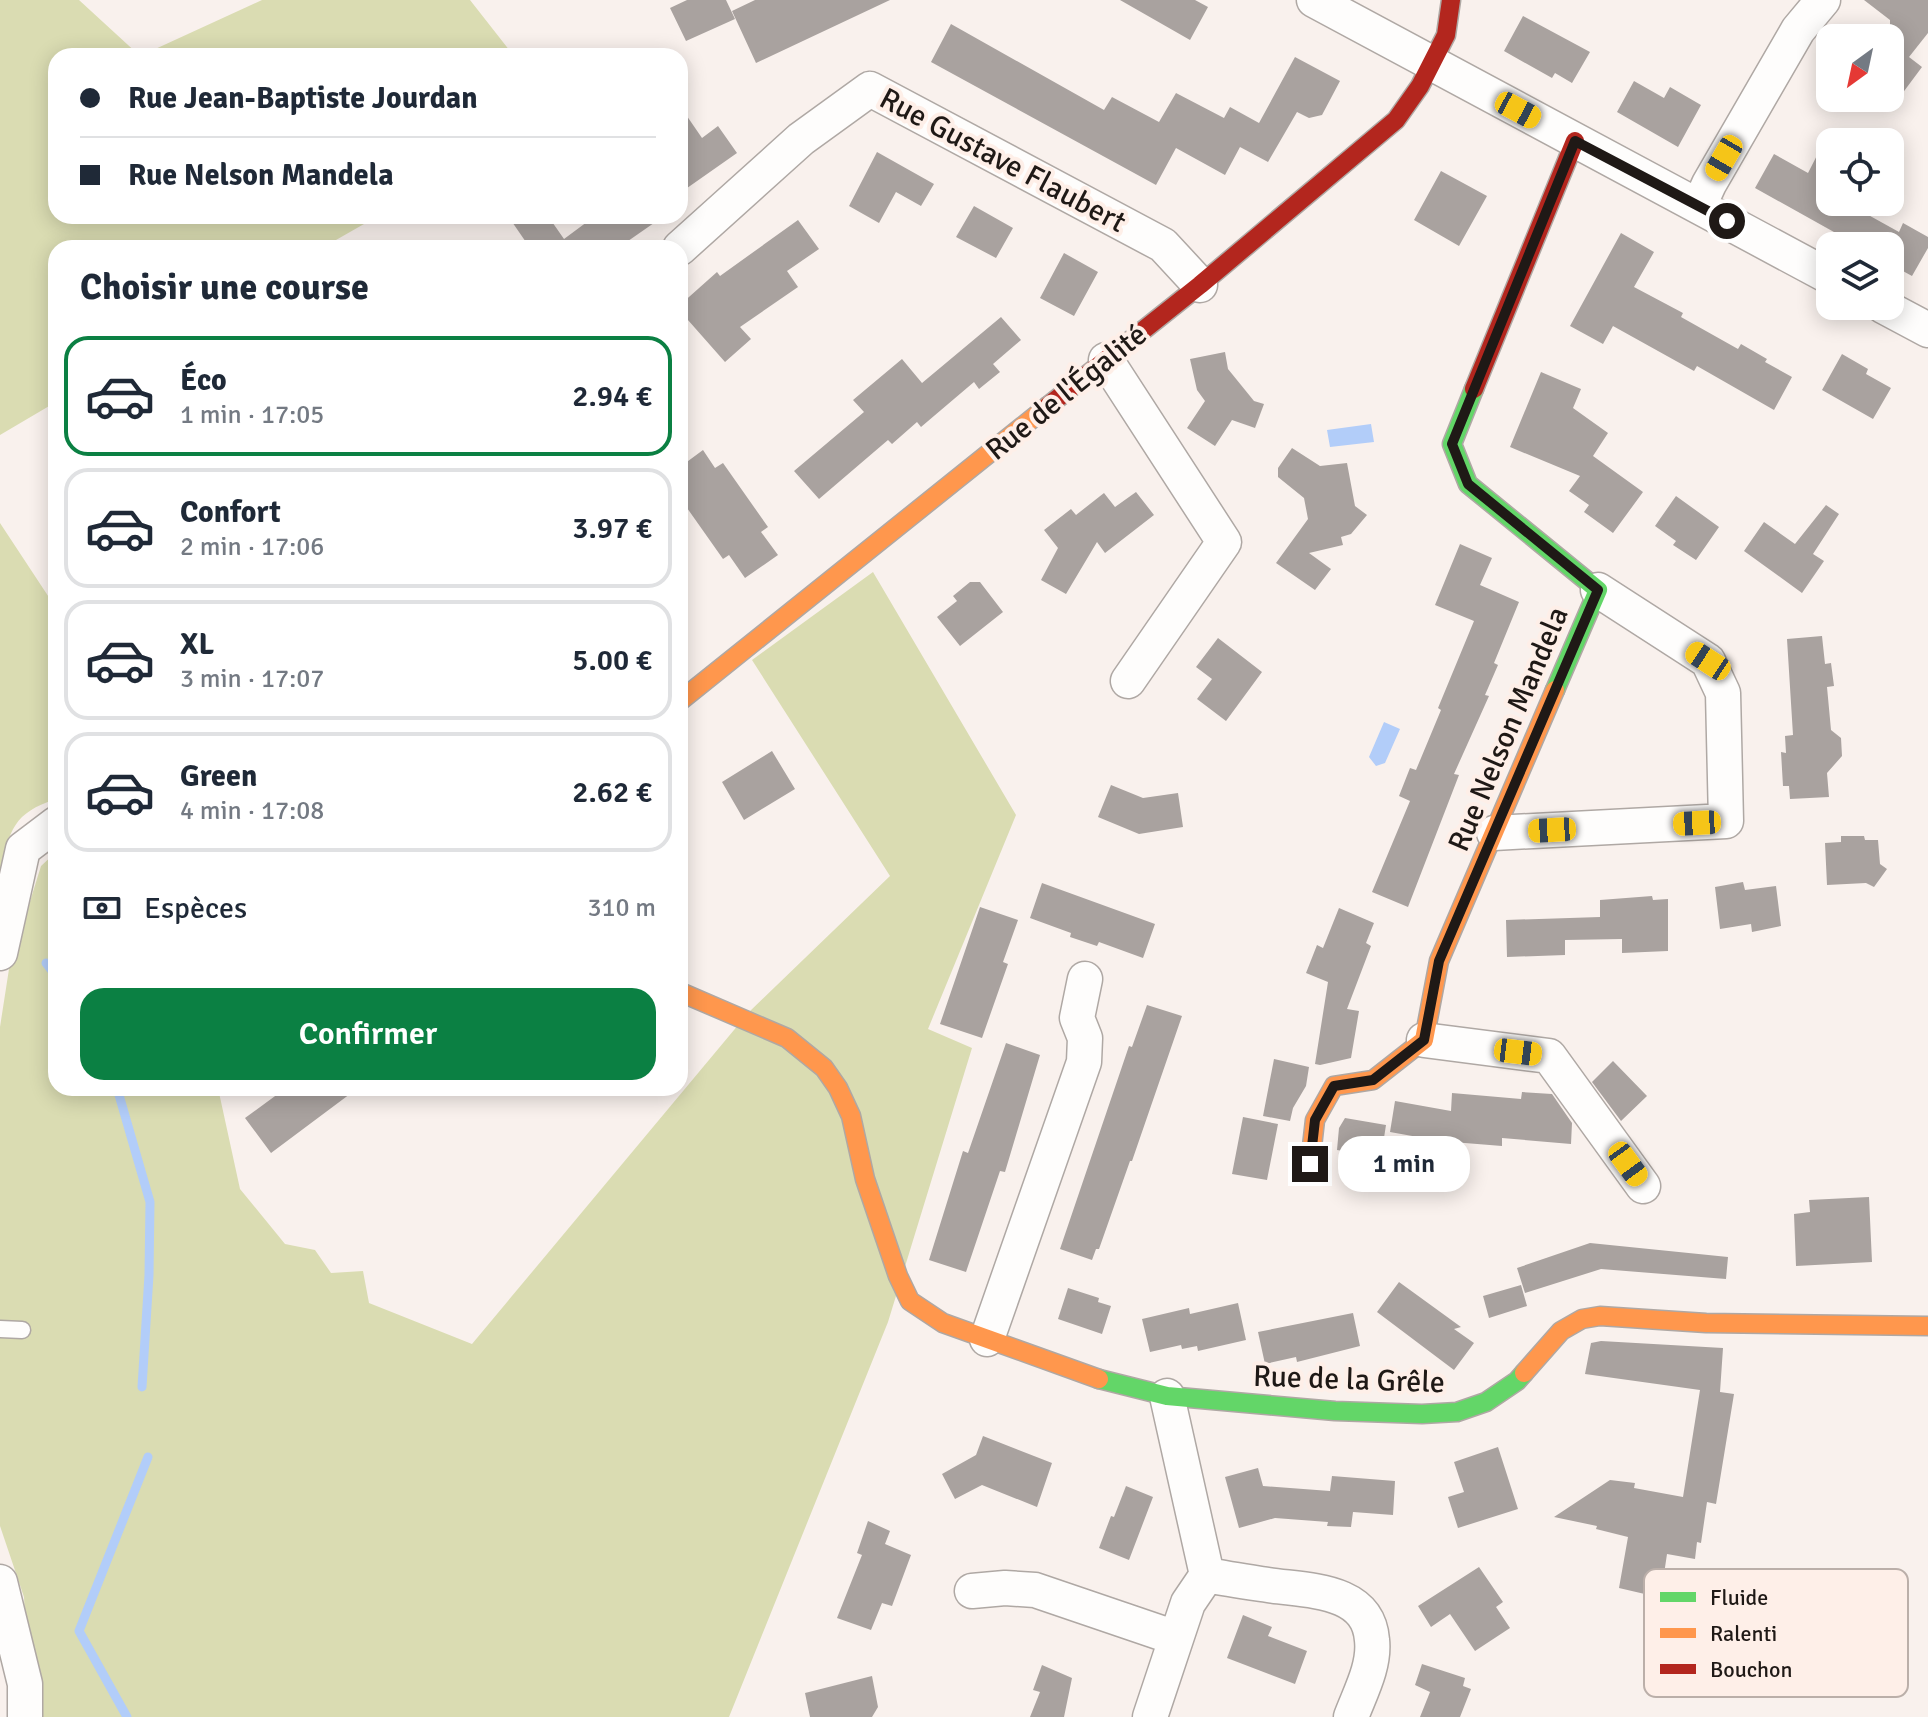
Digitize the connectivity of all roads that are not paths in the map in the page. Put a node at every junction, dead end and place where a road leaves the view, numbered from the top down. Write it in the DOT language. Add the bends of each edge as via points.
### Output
graph roads {
  1 [pos="1314,0"];
  2 [pos="1451,0"];
  3 [pos="1823,0"];
  4 [pos="1431,64"];
  5 [pos="1575,141"];
  6 [pos="1699,206"];
  7 [pos="688,241"];
  8 [pos="1816,269"];
  9 [pos="1200,285"];
  10 [pos="1904,317"];
  11 [pos="1928,330"];
  12 [pos="1106,360"];
  13 [pos="1598,590"];
  14 [pos="1128,681"];
  15 [pos="688,695"];
  16 [pos="48,830"];
  17 [pos="1494,833"];
  18 [pos="0,953"];
  19 [pos="1085,979"];
  20 [pos="688,995"];
  21 [pos="1424,1040"];
  22 [pos="1310,1164"];
  23 [pos="1643,1186"];
  24 [pos="1928,1326"];
  25 [pos="0,1329"];
  26 [pos="22,1330"];
  27 [pos="987,1339"];
  28 [pos="1167,1396"];
  29 [pos="1207,1575"];
  30 [pos="0,1582"];
  31 [pos="972,1591"];
  32 [pos="1176,1638"];
  33 [pos="25,1717"];
  34 [pos="1150,1717"];
  35 [pos="1351,1717"];
  1 -- 4 [label="street"];
  2 -- 4 [label="street, Rue de l'Égalité" via="1446,35"];
  3 -- 6 [label="street" via="1798,30"];
  4 -- 5 [label="street"];
  4 -- 9 [label="street, Rue de l'Égalité" via="1396,120"];
  5 -- 6 [label="street"];
  5 -- 13 [label="street, Rue Nelson Mandela" via="1452,444 1468,484"];
  6 -- 8 [label="street"];
  7 -- 9 [label="street, Rue Gustave Flaubert" via="801,139 870,89 1163,245"];
  9 -- 12 [label="street, Rue de l'Égalité"];
  10 -- 11 [label="street"];
  12 -- 14 [label="street" via="1224,542"];
  12 -- 15 [label="street, Rue de l'Égalité"];
  13 -- 17 [label="street, Rue Nelson Mandela"];
  13 -- 17 [label="street" via="1708,661 1723,693 1726,821"];
  16 -- 18 [label="street" via="23,849"];
  17 -- 21 [label="street, Rue Nelson Mandela" via="1439,961"];
  19 -- 27 [label="street" via="1077,1018 1085,1038 1084,1062"];
  20 -- 27 [label="street, Rue de la Grêle" via="787,1038 824,1068 851,1116 865,1179 910,1301 943,1323"];
  21 -- 22 [label="street" via="1373,1080 1334,1086 1315,1120"];
  21 -- 23 [label="street" via="1549,1056"];
  24 -- 28 [label="street, Rue de la Grêle" via="1582,1319 1561,1331 1517,1381 1486,1402 1457,1412 1335,1411"];
  25 -- 26 [label="lane"];
  27 -- 28 [label="street, Rue de la Grêle" via="1073,1372"];
  28 -- 29 [label="street"];
  29 -- 32 [label="street" via="1188,1603"];
  29 -- 35 [label="street" via="1333,1593 1355,1605 1372,1638 1371,1662"];
  30 -- 33 [label="street" via="25,1684"];
  31 -- 32 [label="street" via="1035,1590"];
  32 -- 34 [label="street"];
}
